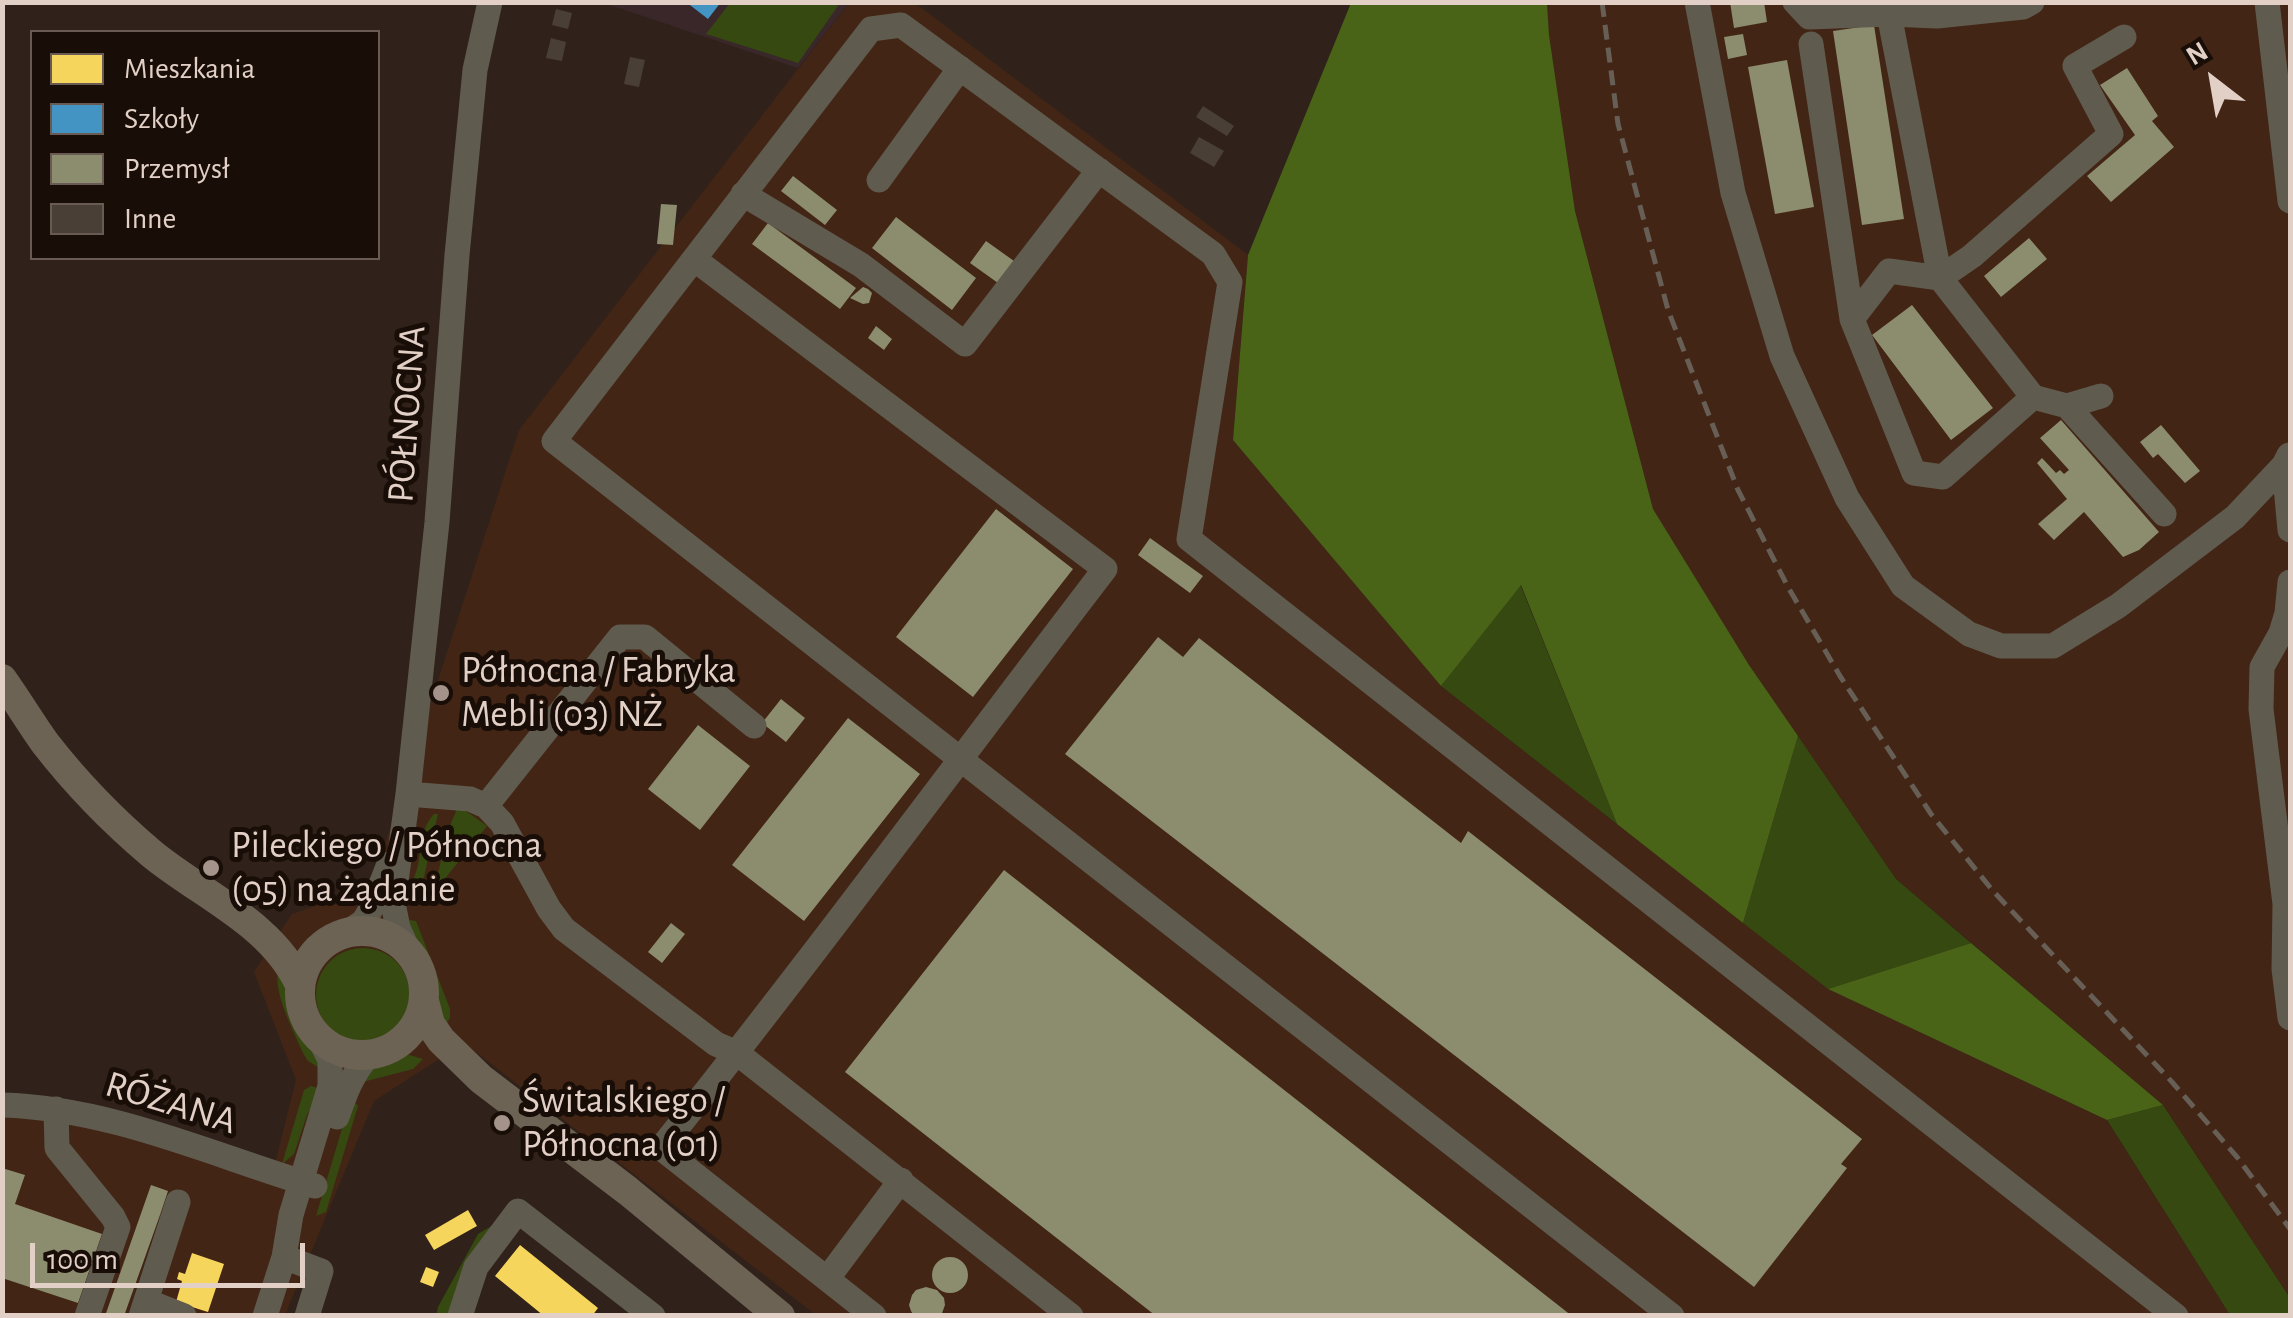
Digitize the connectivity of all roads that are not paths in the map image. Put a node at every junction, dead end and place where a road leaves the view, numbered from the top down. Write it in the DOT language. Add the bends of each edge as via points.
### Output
graph roads {
  1 [pos="490,2"];
  2 [pos="1697,2"];
  3 [pos="1795,2"];
  4 [pos="2032,2"];
  5 [pos="2267,2"];
  6 [pos="1888,14"];
  7 [pos="2124,37"];
  8 [pos="1811,44"];
  9 [pos="960,68"];
  10 [pos="1099,170"];
  11 [pos="879,180"];
  12 [pos="743,194"];
  13 [pos="2290,200"];
  14 [pos="694,259"];
  15 [pos="1940,278"];
  16 [pos="1852,319"];
  17 [pos="2101,396"];
  18 [pos="2033,397"];
  19 [pos="2066,406"];
  20 [pos="2287,458"];
  21 [pos="2164,514"];
  22 [pos="2290,530"];
  23 [pos="2290,582"];
  24 [pos="2,678"];
  25 [pos="754,726"];
  26 [pos="960,758"];
  27 [pos="408,794"];
  28 [pos="486,806"];
  29 [pos="402,832"];
  30 [pos="246,921"];
  31 [pos="337,938"];
  32 [pos="410,954"];
  33 [pos="300,985"];
  34 [pos="424,1001"];
  35 [pos="2290,1018"];
  36 [pos="320,1040"];
  37 [pos="737,1052"];
  38 [pos="377,1053"];
  39 [pos="482,1079"];
  40 [pos="2,1105"];
  41 [pos="56,1109"];
  42 [pos="901,1180"];
  43 [pos="308,1184"];
  44 [pos="178,1202"];
  45 [pos="284,1257"];
  46 [pos="827,1279"];
  47 [pos="143,1308"];
  48 [pos="87,1316"];
  49 [pos="184,1316"];
  50 [pos="265,1316"];
  51 [pos="307,1316"];
  52 [pos="460,1316"];
  53 [pos="653,1316"];
  54 [pos="780,1316"];
  55 [pos="874,1316"];
  56 [pos="1072,1316"];
  57 [pos="1672,1316"];
  58 [pos="2176,1316"];
  1 -- 27 [label="street, PÓŁNOCNA" via="473,89"];
  2 -- 20 [label="street" via="1732,194 1782,356 1847,498 1903,586 1969,634 2001,646 2053,646 2236,517"];
  3 -- 6 [label="street" via="1808,18"];
  4 -- 6 [label="street" via="1937,16"];
  5 -- 13 [label="street"];
  6 -- 15 [label="street"];
  7 -- 15 [label="street" via="2075,66 2112,134"];
  8 -- 16 [label="street"];
  9 -- 10 [label="street"];
  9 -- 11 [label="street"];
  9 -- 12 [label="street" via="901,25 870,29"];
  10 -- 12 [label="street" via="965,344 861,265"];
  10 -- 58 [label="street" via="1214,254 1230,282 1189,539"];
  12 -- 14 [label="street"];
  14 -- 26 [label="street" via="554,442"];
  14 -- 26 [label="street" via="1105,569"];
  15 -- 16 [label="street" via="1889,271"];
  15 -- 18 [label="street"];
  16 -- 18 [label="street" via="1914,473 1943,477"];
  17 -- 19 [label="street"];
  18 -- 19 [label="street"];
  19 -- 21 [label="street"];
  20 -- 22 [label="street"];
  23 -- 35 [label="street" via="2280,633 2262,668 2261,710 2285,904"];
  24 -- 30 [label="main road" via="45,742 101,806 152,854"];
  25 -- 28 [label="street" via="644,637 620,637"];
  26 -- 37 [label="street"];
  26 -- 57 [label="street"];
  27 -- 28 [label="street" via="470,798"];
  27 -- 29 [label="street, PÓŁNOCNA"];
  28 -- 37 [label="street" via="533,882 725,1031"];
  29 -- 31 [label="street, PÓŁNOCNA" via="364,921"];
  29 -- 32 [label="street, PÓŁNOCNA" via="394,913"];
  30 -- 31 [label="main road" via="306,943"];
  30 -- 33 [label="main road" via="292,965"];
  31 -- 32 [label="main road" via="381,934"];
  31 -- 33 [label="main road" via="309,960"];
  32 -- 34 [label="main road"];
  33 -- 36 [label="main road" via="305,1019"];
  34 -- 38 [label="main road" via="412,1030"];
  34 -- 39 [label="main road" via="441,1040"];
  36 -- 38 [label="main road" via="343,1053"];
  36 -- 43 [label="street" via="330,1060 330,1086"];
  37 -- 42 [label="street"];
  37 -- 46 [label="street" via="661,1148"];
  38 -- 39 [label="main road" via="410,1048"];
  38 -- 43 [label="street" via="346,1090"];
  39 -- 54 [label="main road"];
  40 -- 41 [label="street, RÓŻANA"];
  41 -- 43 [label="street, RÓŻANA" via="118,1121"];
  41 -- 48 [label="street" via="57,1148 118,1227"];
  42 -- 46 [label="street"];
  42 -- 56 [label="street"];
  43 -- 45 [label="street" via="291,1215"];
  44 -- 47 [label="street"];
  45 -- 50 [label="street"];
  45 -- 51 [label="street" via="320,1271"];
  46 -- 55 [label="street"];
  47 -- 49 [label="street"];
  52 -- 53 [label="street" via="476,1266 518,1210"];
}
